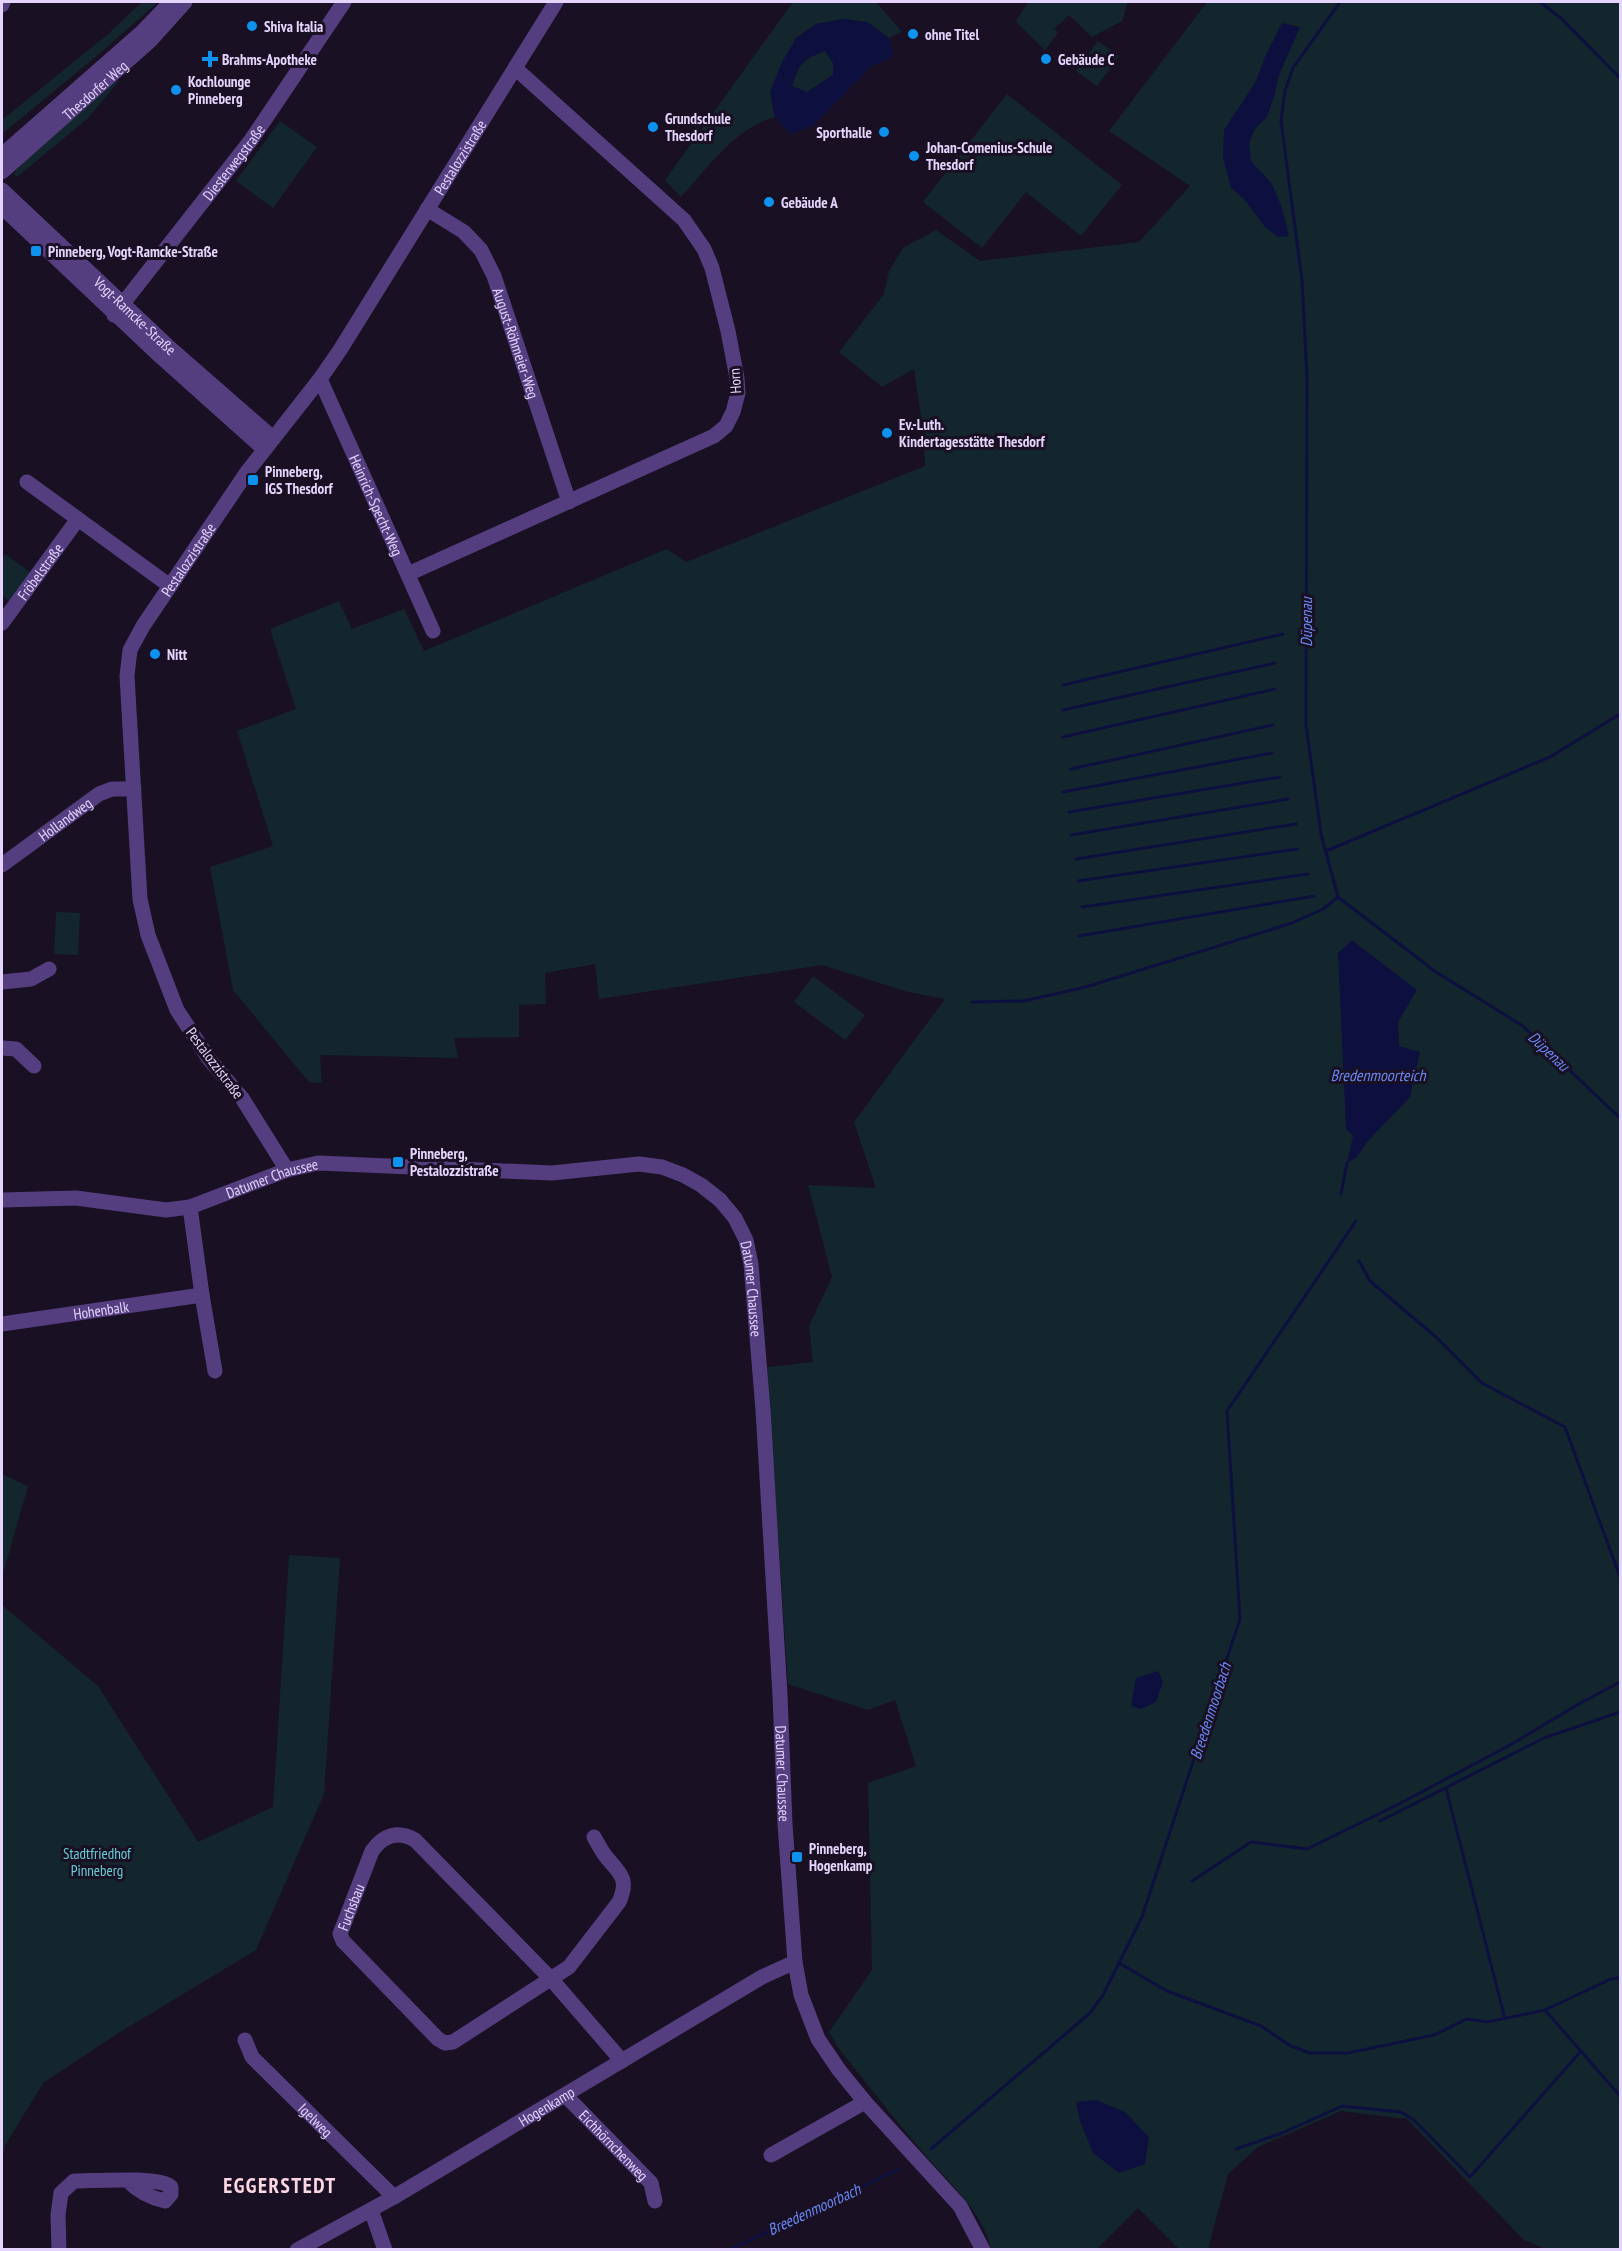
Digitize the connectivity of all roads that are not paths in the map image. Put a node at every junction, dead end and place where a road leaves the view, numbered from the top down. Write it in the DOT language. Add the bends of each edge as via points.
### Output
graph roads {
  1 [pos="171,2"];
  2 [pos="185,2"];
  3 [pos="342,2"];
  4 [pos="556,2"];
  5 [pos="515,68"];
  6 [pos="2,155"];
  7 [pos="2,172"];
  8 [pos="2,190"];
  9 [pos="2,207"];
  10 [pos="427,209"];
  11 [pos="118,309"];
  12 [pos="320,379"];
  13 [pos="269,443"];
  14 [pos="27,482"];
  15 [pos="569,502"];
  16 [pos="78,519"];
  17 [pos="408,574"];
  18 [pos="170,585"];
  19 [pos="2,623"];
  20 [pos="433,631"];
  21 [pos="134,789"];
  22 [pos="2,865"];
  23 [pos="49,969"];
  24 [pos="2,982"];
  25 [pos="2,1048"];
  26 [pos="34,1066"];
  27 [pos="286,1170"];
  28 [pos="2,1200"];
  29 [pos="190,1206"];
  30 [pos="202,1295"];
  31 [pos="2,1324"];
  32 [pos="215,1371"];
  33 [pos="594,1837"];
  34 [pos="795,1962"];
  35 [pos="552,1980"];
  36 [pos="245,2040"];
  37 [pos="622,2061"];
  38 [pos="565,2095"];
  39 [pos="865,2102"];
  40 [pos="771,2154"];
  41 [pos="128,2181"];
  42 [pos="394,2197"];
  43 [pos="655,2201"];
  44 [pos="371,2210"];
  45 [pos="59,2250"];
  46 [pos="297,2250"];
  47 [pos="385,2250"];
  48 [pos="983,2250"];
  1 -- 6 [label="street, Thesdorfer Weg"];
  2 -- 7 [label="street, Thesdorfer Weg" via="150,41"];
  3 -- 11 [label="street, Diesterwegstraße" via="248,145"];
  4 -- 5 [label="street, Pestalozzistraße"];
  5 -- 10 [label="street, Pestalozzistraße"];
  5 -- 15 [label="street, Horn" via="684,220 712,268 737,378 734,412 714,436"];
  8 -- 11 [label="street, Vogt-Ramcke-Straße"];
  9 -- 11 [label="street, Vogt-Ramcke-Straße"];
  10 -- 12 [label="street, Pestalozzistraße"];
  10 -- 15 [label="street, August-Röhmeier-Weg" via="464,232 481,250 494,276"];
  11 -- 13 [label="street, Vogt-Ramcke-Straße"];
  12 -- 13 [label="street, Pestalozzistraße"];
  12 -- 17 [label="street, Heinrich-Specht-Weg"];
  13 -- 18 [label="street, Pestalozzistraße"];
  14 -- 16 [label="street"];
  15 -- 17 [label="street, Horn"];
  16 -- 18 [label="street"];
  16 -- 19 [label="street, Fröbelstraße"];
  17 -- 20 [label="street, Heinrich-Specht-Weg"];
  18 -- 21 [label="street, Pestalozzistraße" via="130,650 127,676"];
  21 -- 22 [label="street, Hollandweg" via="112,789 99,794"];
  21 -- 27 [label="street, Pestalozzistraße" via="140,899 158,963 191,1033 243,1098"];
  23 -- 24 [label="street" via="31,979"];
  25 -- 26 [label="street" via="16,1049"];
  27 -- 29 [label="street, Datumer Chaussee"];
  27 -- 34 [label="street, Datumer Chaussee" via="318,1163 552,1173 639,1164 662,1167 701,1185 735,1218 752,1264"];
  28 -- 29 [label="street, Datumer Chaussee" via="76,1198 166,1210"];
  29 -- 30 [label="street"];
  30 -- 31 [label="street, Hohenbalk"];
  30 -- 32 [label="street"];
  33 -- 35 [label="street, Fuchsbau" via="618,1870 624,1891 569,1967"];
  34 -- 37 [label="street, Hogenkamp" via="762,1977"];
  34 -- 39 [label="street, Datumer Chaussee" via="801,1995 818,2039"];
  35 -- 35 [label="street, Fuchsbau" via="415,1840 405,1834 379,1841 340,1934 438,2039 453,2042"];
  35 -- 37 [label="street, Fuchsbau"];
  36 -- 42 [label="street, Igelweg" via="252,2057"];
  37 -- 38 [label="street, Hogenkamp"];
  38 -- 42 [label="street, Hogenkamp"];
  38 -- 43 [label="street, Eichhörnchenweg" via="651,2183"];
  39 -- 40 [label="street"];
  39 -- 48 [label="street, Datumer Chaussee" via="960,2206"];
  41 -- 45 [label="street" via="74,2181 61,2193"];
  42 -- 44 [label="street, Hogenkamp"];
  44 -- 46 [label="street, Hogenkamp"];
  44 -- 47 [label="street"];
}
